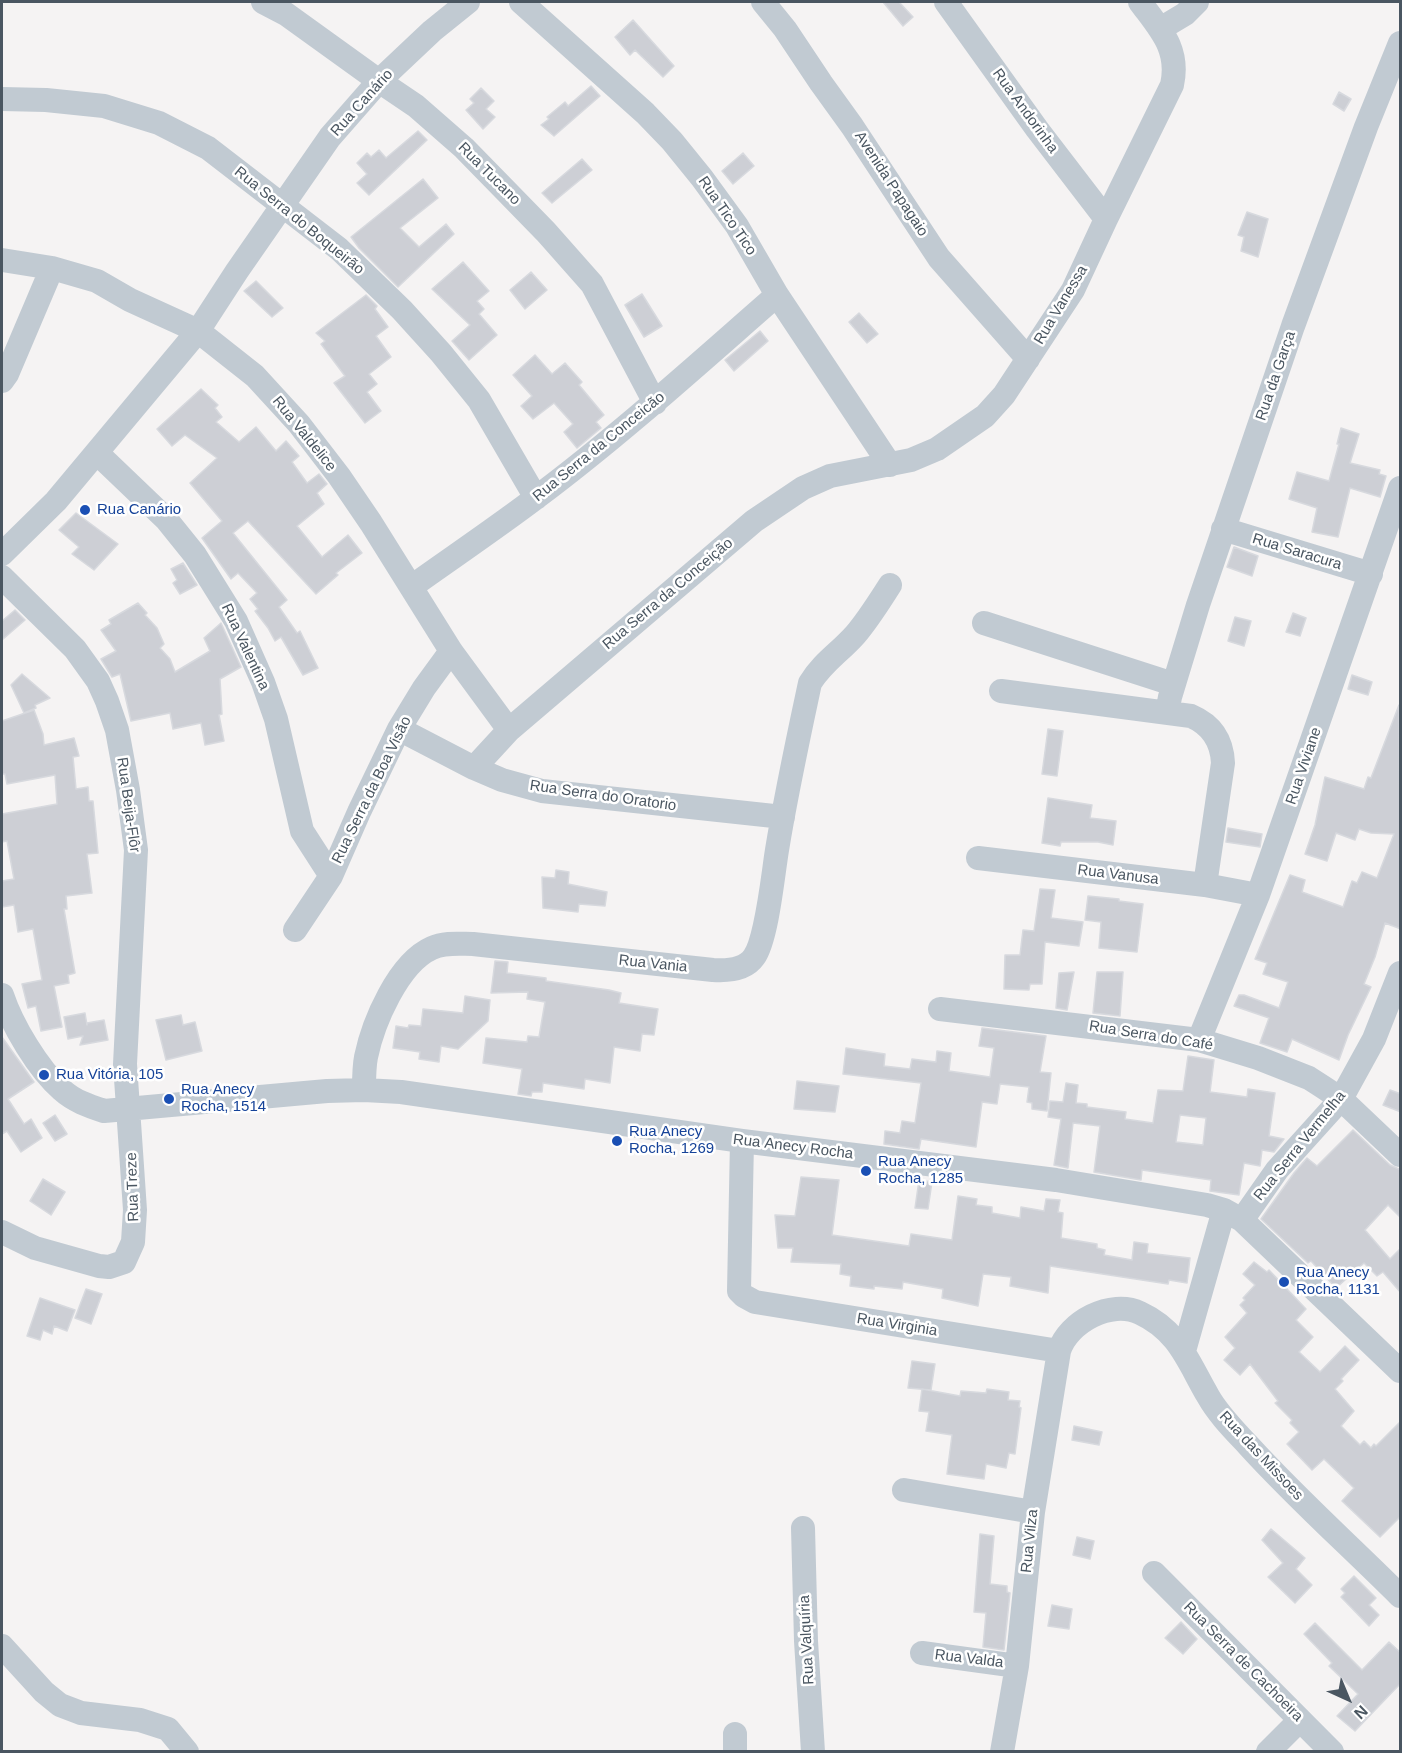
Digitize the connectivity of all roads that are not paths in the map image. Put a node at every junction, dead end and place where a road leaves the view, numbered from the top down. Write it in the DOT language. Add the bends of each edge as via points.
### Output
graph roads {
  1 [pos="263,2"];
  2 [pos="468,2"];
  3 [pos="521,2"];
  4 [pos="763,2"];
  5 [pos="946,2"];
  6 [pos="1140,2"];
  7 [pos="1197,2"];
  8 [pos="1160,29"];
  9 [pos="1401,43"];
  10 [pos="379,81"];
  11 [pos="2,99"];
  12 [pos="281,205"];
  13 [pos="1106,219"];
  14 [pos="2,260"];
  15 [pos="52,268"];
  16 [pos="777,295"];
  17 [pos="198,331"];
  18 [pos="1028,359"];
  19 [pos="2,381"];
  20 [pos="655,403"];
  21 [pos="97,453"];
  22 [pos="890,465"];
  23 [pos="1401,488"];
  24 [pos="536,498"];
  25 [pos="1223,529"];
  26 [pos="2,554"];
  27 [pos="1371,574"];
  28 [pos="2,577"];
  29 [pos="890,585"];
  30 [pos="411,587"];
  31 [pos="984,623"];
  32 [pos="451,651"];
  33 [pos="1173,684"];
  34 [pos="1001,692"];
  35 [pos="1167,713"];
  36 [pos="399,729"];
  37 [pos="509,730"];
  38 [pos="474,768"];
  39 [pos="783,818"];
  40 [pos="978,858"];
  41 [pos="331,876"];
  42 [pos="1205,885"];
  43 [pos="1257,895"];
  44 [pos="295,930"];
  45 [pos="1401,973"];
  46 [pos="2,995"];
  47 [pos="940,1009"];
  48 [pos="1199,1040"];
  49 [pos="364,1090"];
  50 [pos="1341,1099"];
  51 [pos="129,1110"];
  52 [pos="742,1140"];
  53 [pos="1401,1155"];
  54 [pos="1233,1215"];
  55 [pos="2,1232"];
  56 [pos="1063,1342"];
  57 [pos="1184,1351"];
  58 [pos="1401,1371"];
  59 [pos="904,1490"];
  60 [pos="1033,1512"];
  61 [pos="803,1528"];
  62 [pos="1154,1573"];
  63 [pos="1401,1596"];
  64 [pos="2,1646"];
  65 [pos="922,1653"];
  66 [pos="1017,1666"];
  67 [pos="1300,1719"];
  68 [pos="187,1752"];
  69 [pos="813,1752"];
  70 [pos="1002,1752"];
  71 [pos="1268,1752"];
  72 [pos="1332,1752"];
  1 -- 10 [label="street, Rua Tucano" via="286,14"];
  2 -- 10 [label="street, Rua Canário"];
  3 -- 16 [label="street, Rua Tico Tico" via="672,141 737,226"];
  4 -- 18 [label="street, Avenida Papagaio" via="785,28 939,258"];
  5 -- 13 [label="street, Rua Andorinha"];
  6 -- 8 [label="street"];
  7 -- 8 [label="street"];
  8 -- 13 [label="street, Rua Vanessa" via="1173,53 1175,69 1166,100"];
  9 -- 25 [label="street, Rua da Garça" via="1349,171"];
  10 -- 12 [label="street, Rua Canário" via="330,137"];
  10 -- 20 [label="street, Rua Tucano" via="416,106 464,148 592,284"];
  11 -- 12 [label="street, Rua Serra do Boqueirão" via="104,106 159,123 208,148"];
  12 -- 17 [label="street, Rua Canário"];
  12 -- 24 [label="street, Rua Serra do Boqueirão" via="339,249 441,353 479,400"];
  13 -- 18 [label="street, Rua Vanessa" via="1073,291"];
  14 -- 15 [label="street, Rua Valdelice"];
  15 -- 17 [label="street, Rua Valdelice" via="97,281"];
  15 -- 19 [label="street"];
  16 -- 20 [label="street, Rua Serra da Conceicão"];
  16 -- 22 [label="street, Rua Tico Tico"];
  17 -- 21 [label="street, Rua Canário"];
  17 -- 30 [label="street, Rua Valdelice" via="255,376 299,424"];
  18 -- 22 [label="street, Rua Vanessa" via="985,416 937,449"];
  20 -- 24 [label="street, Rua Serra da Conceicão"];
  21 -- 26 [label="street, Rua Canário" via="56,501"];
  21 -- 41 [label="street, Rua Valentina" via="166,519 195,555 236,621 276,719 302,831"];
  22 -- 37 [label="street, Rua Serra da Conceição" via="830,476 803,488 754,521"];
  23 -- 27 [label="street, Rua Viviane"];
  24 -- 30 [label="street, Rua Serra da Conceicão"];
  25 -- 27 [label="street, Rua Saracura"];
  25 -- 33 [label="street, Rua da Garça"];
  27 -- 43 [label="street, Rua Viviane"];
  28 -- 51 [label="street, Rua Beija-Flôr" via="75,649 98,681 117,730 136,850 125,1064"];
  29 -- 39 [label="street, Rua Vania" via="854,637 833,654 810,683"];
  30 -- 32 [label="street, Rua Valdelice"];
  31 -- 33 [label="street"];
  32 -- 36 [label="street, Rua Serra da Boa Visão"];
  32 -- 37 [label="street, Rua Valdelice"];
  33 -- 35 [label="street, Rua da Garça"];
  34 -- 35 [label="street"];
  35 -- 42 [label="street" via="1200,720 1222,748"];
  36 -- 38 [label="street, Rua Serra do Oratorio"];
  36 -- 41 [label="street, Rua Serra da Boa Visão"];
  37 -- 38 [label="street, Rua Serra da Conceição"];
  38 -- 39 [label="street, Rua Serra do Oratorio" via="542,790"];
  39 -- 49 [label="street, Rua Vania" via="767,916 755,956 746,965 713,970 473,944 432,948 406,968 380,1014 365,1058"];
  40 -- 42 [label="street, Rua Vanusa"];
  41 -- 44 [label="street, Rua Serra da Boa Visão"];
  42 -- 43 [label="street, Rua Vanusa"];
  43 -- 48 [label="street, Rua Viviane"];
  45 -- 50 [label="street, Rua Serra Vermelha" via="1374,1039"];
  46 -- 51 [label="street, Rua Anecy Rocha" via="21,1034 63,1091 104,1111"];
  47 -- 48 [label="street, Rua Serra do Café"];
  48 -- 50 [label="street, Rua Serra do Café" via="1309,1078"];
  49 -- 51 [label="street, Rua Anecy Rocha"];
  49 -- 52 [label="street, Rua Anecy Rocha"];
  50 -- 53 [label="street, Rua Serra do Café"];
  50 -- 54 [label="street, Rua Serra Vermelha"];
  51 -- 55 [label="street, Rua Treze" via="134,1242 124,1262 109,1267 67,1258"];
  52 -- 54 [label="street, Rua Anecy Rocha" via="1056,1180 1207,1205"];
  52 -- 56 [label="street, Rua Virginia" via="739,1291 744,1296 755,1302"];
  54 -- 57 [label="street, Rua Serra Vermelha"];
  54 -- 58 [label="street, Rua Anecy Rocha"];
  56 -- 57 [label="street, Rua das Missoes" via="1095,1316 1125,1308 1160,1325"];
  56 -- 60 [label="street, Rua Vilza"];
  57 -- 63 [label="street, Rua das Missoes" via="1209,1397 1248,1446"];
  59 -- 60 [label="street"];
  60 -- 66 [label="street, Rua Vilza"];
  61 -- 69 [label="street, Rua Valquíria"];
  62 -- 67 [label="street, Rua Serra de Cachoeira"];
  64 -- 68 [label="street" via="60,1705 81,1713 140,1720 168,1729"];
  65 -- 66 [label="street, Rua Valda"];
  66 -- 70 [label="street, Rua Vilza"];
  67 -- 71 [label="street"];
  67 -- 72 [label="street, Rua Serra de Cachoeira"];
}
